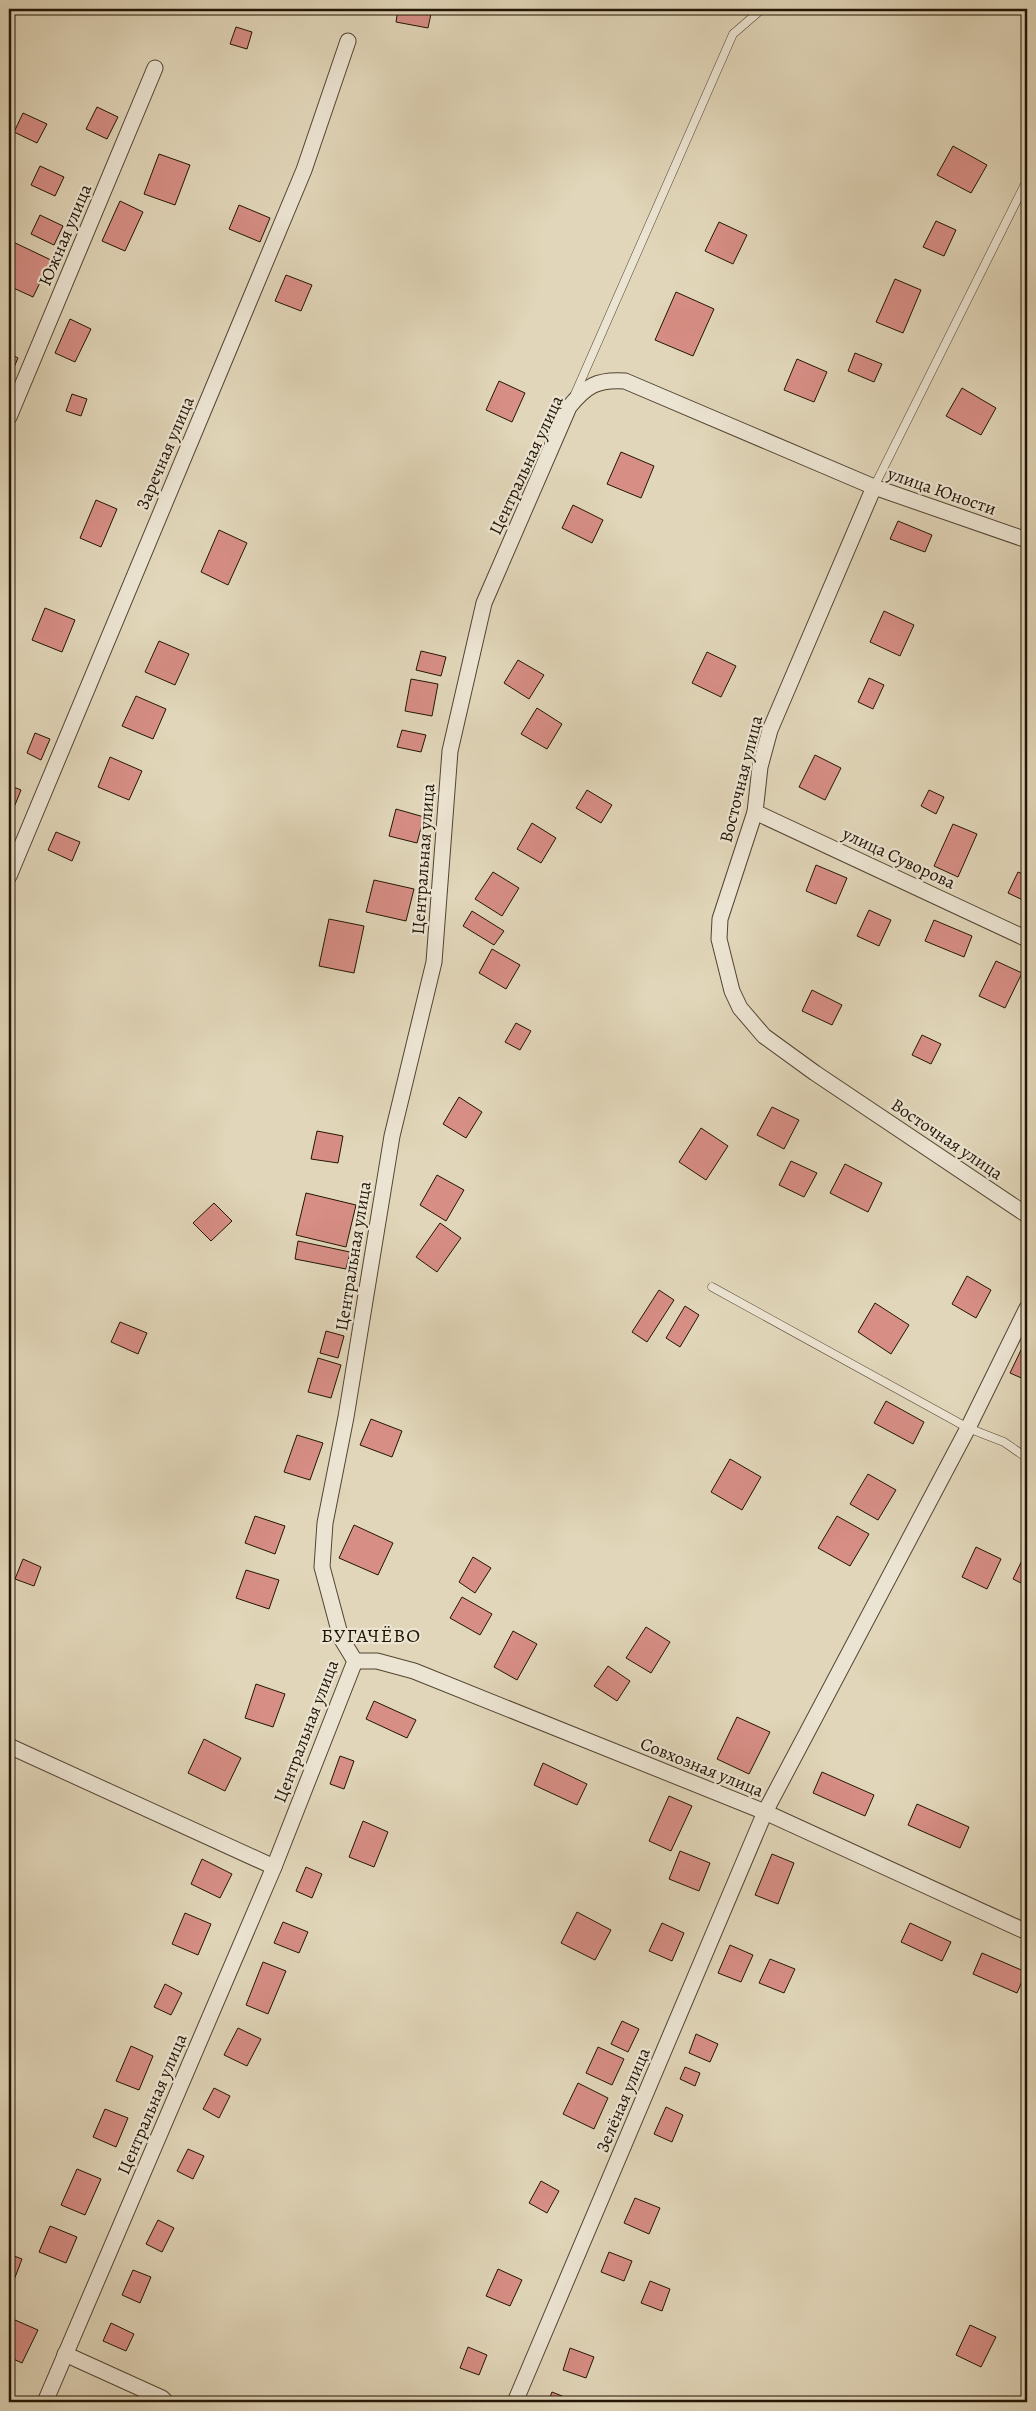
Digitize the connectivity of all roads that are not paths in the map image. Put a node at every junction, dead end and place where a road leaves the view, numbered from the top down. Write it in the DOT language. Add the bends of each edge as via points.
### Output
graph roads {
  1 [pos="762,9"];
  2 [pos="348,41"];
  3 [pos="155,68"];
  4 [pos="1027,180"];
  5 [pos="569,407"];
  6 [pos="9,416"];
  7 [pos="874,487"];
  8 [pos="1027,540"];
  9 [pos="756,812"];
  10 [pos="9,876"];
  11 [pos="1027,939"];
  12 [pos="1027,1215"];
  13 [pos="712,1287"];
  14 [pos="1027,1308"];
  15 [pos="968,1428"];
  16 [pos="1027,1458"];
  17 [pos="355,1661"];
  18 [pos="9,1746"];
  19 [pos="765,1812"];
  20 [pos="274,1867"];
  21 [pos="1027,1932"];
  22 [pos="65,2354"];
  23 [pos="45,2402"];
  24 [pos="166,2402"];
  25 [pos="515,2402"];
  1 -- 5 [label="lane" via="733,34"];
  2 -- 10 [label="street, Заречная улица" via="304,170"];
  3 -- 6 [label="street, Южная улица"];
  4 -- 7 [label="lane"];
  5 -- 7 [label="street, Центральная улица" via="584,390 599,382 625,381"];
  5 -- 17 [label="street, Центральная улица" via="484,603 450,751 434,962 392,1136 326,1523 322,1567 341,1638"];
  7 -- 8 [label="street, улица Юности"];
  7 -- 9 [label="street, Восточная улица" via="770,730 760,766"];
  9 -- 11 [label="street, улица Суворова"];
  9 -- 12 [label="street, Восточная улица" via="720,919 719,939 732,991 740,1008 764,1036 815,1073"];
  13 -- 15 [label="lane"];
  14 -- 15 [label="street, Зелёная улица"];
  15 -- 16 [label="lane" via="1004,1442"];
  15 -- 19 [label="street, Зелёная улица"];
  17 -- 19 [label="street, Совхозная улица" via="378,1661 414,1671"];
  17 -- 20 [label="street, Центральная улица"];
  18 -- 20 [label="street"];
  19 -- 21 [label="street, Совхозная улица"];
  19 -- 25 [label="street, Зелёная улица"];
  20 -- 22 [label="street, Центральная улица"];
  22 -- 23 [label="street, Центральная улица"];
  22 -- 24 [label="street"];
}
